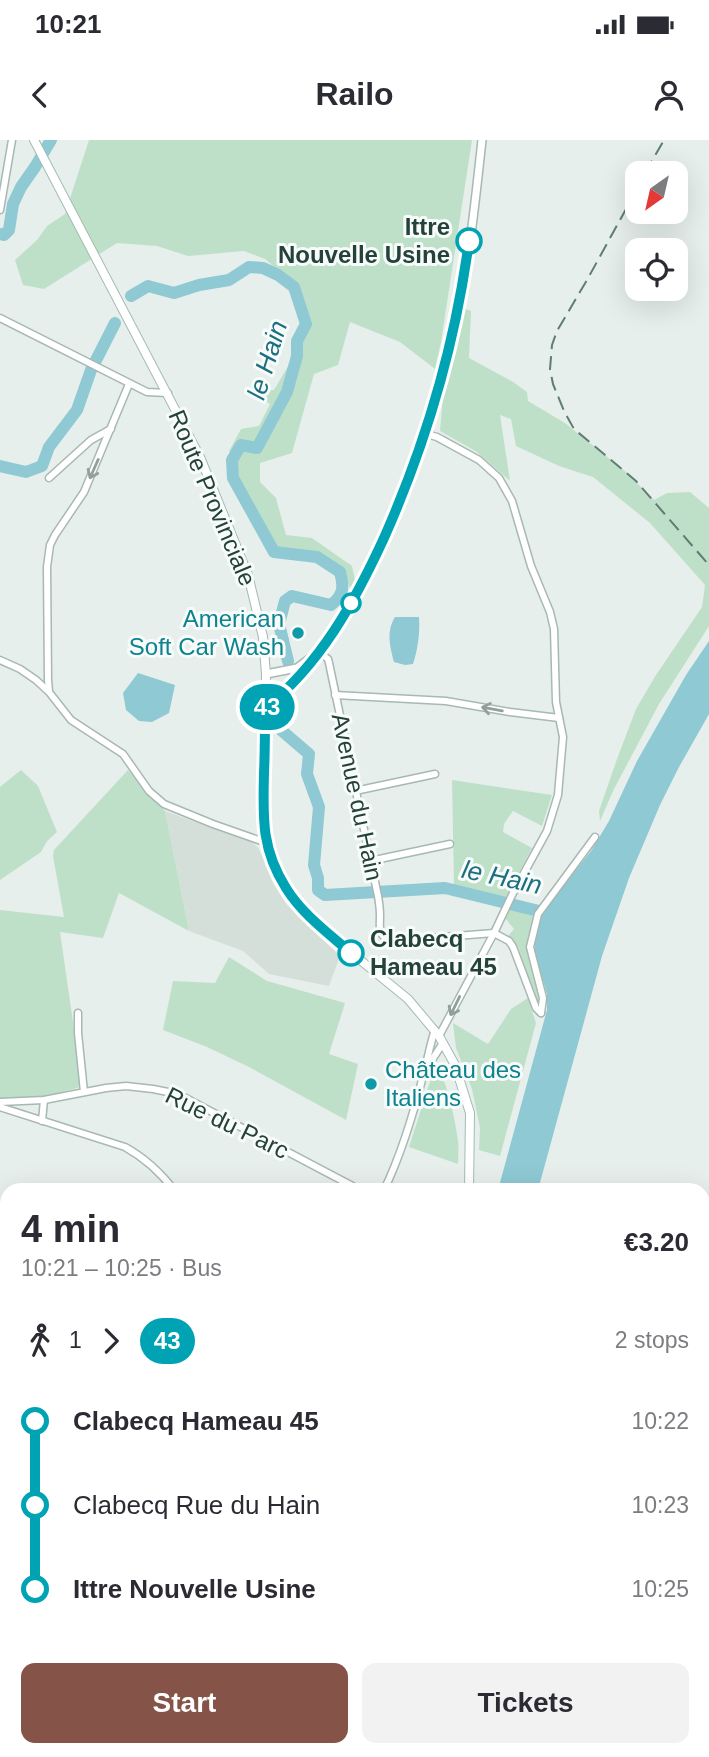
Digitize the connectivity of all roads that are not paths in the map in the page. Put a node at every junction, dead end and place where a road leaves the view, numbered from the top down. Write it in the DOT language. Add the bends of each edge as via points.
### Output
graph roads {
  1 [pos="12,140"];
  2 [pos="482,140"];
  3 [pos="35,143"];
  4 [pos="0,210"];
  5 [pos="0,318"];
  6 [pos="129,384"];
  7 [pos="168,393"];
  8 [pos="111,429"];
  9 [pos="426,434"];
  10 [pos="48,478"];
  11 [pos="319,652"];
  12 [pos="0,660"];
  13 [pos="266,674"];
  14 [pos="49,692"];
  15 [pos="335,695"];
  16 [pos="265,708"];
  17 [pos="559,718"];
  18 [pos="435,774"];
  19 [pos="355,791"];
  20 [pos="595,836"];
  21 [pos="267,843"];
  22 [pos="450,844"];
  23 [pos="370,861"];
  24 [pos="494,933"];
  25 [pos="78,1013"];
  26 [pos="439,1036"];
  27 [pos="425,1070"];
  28 [pos="85,1092"];
  29 [pos="44,1100"];
  30 [pos="0,1105"];
  31 [pos="42,1121"];
  32 [pos="168,1183"];
  33 [pos="347,1183"];
  34 [pos="388,1183"];
  35 [pos="468,1183"];
  1 -- 4 [label="street"];
  2 -- 9 [label="street" via="464,282"];
  3 -- 7 [label="main road, Route Provinciale"];
  5 -- 6 [label="street"];
  6 -- 7 [label="street" via="147,392"];
  6 -- 8 [label="street"];
  7 -- 13 [label="main road, Route Provinciale" via="200,457 248,575 263,637"];
  8 -- 10 [label="street" via="91,440"];
  8 -- 14 [label="street, one-way" via="84,492 50,545"];
  9 -- 11 [label="street" via="370,569"];
  9 -- 17 [label="street" via="479,460 499,478 512,501 554,628"];
  11 -- 13 [label="street" via="297,668"];
  11 -- 15 [label="street, Avenue du Hain" via="327,659"];
  11 -- 16 [label="street" via="301,676"];
  12 -- 14 [label="street" via="20,668"];
  13 -- 16 [label="main road, Route Provinciale"];
  14 -- 21 [label="street" via="71,720 124,754 149,791 164,804"];
  17 -- 15 [label="street, one-way" via="446,701"];
  15 -- 19 [label="street, Avenue du Hain"];
  16 -- 21 [label="main road, Route Provinciale" via="263,824"];
  17 -- 24 [label="street" via="563,737 558,796 547,831"];
  18 -- 19 [label="street"];
  19 -- 23 [label="street, Avenue du Hain"];
  20 -- 24 [label="street" via="540,911 530,947 543,998 541,1013 513,947"];
  21 -- 26 [label="main road, Route Provinciale" via="285,888 297,904 408,999"];
  22 -- 23 [label="street"];
  23 -- 24 [label="street, Avenue du Hain" via="379,925 386,939"];
  24 -- 26 [label="street, one-way"];
  25 -- 28 [label="street"];
  26 -- 27 [label="street"];
  26 -- 27 [label="street" via="428,1052"];
  26 -- 35 [label="main road, Route Provinciale" via="455,1065 470,1113"];
  27 -- 34 [label="street"];
  28 -- 29 [label="street, Rue du Parc"];
  28 -- 33 [label="street, Rue du Parc" via="126,1087 178,1094"];
  29 -- 30 [label="street, Rue du Parc"];
  29 -- 31 [label="street"];
  30 -- 31 [label="street, Rue du Parc"];
  31 -- 32 [label="street, Rue du Parc" via="125,1147 152,1164"];
}
